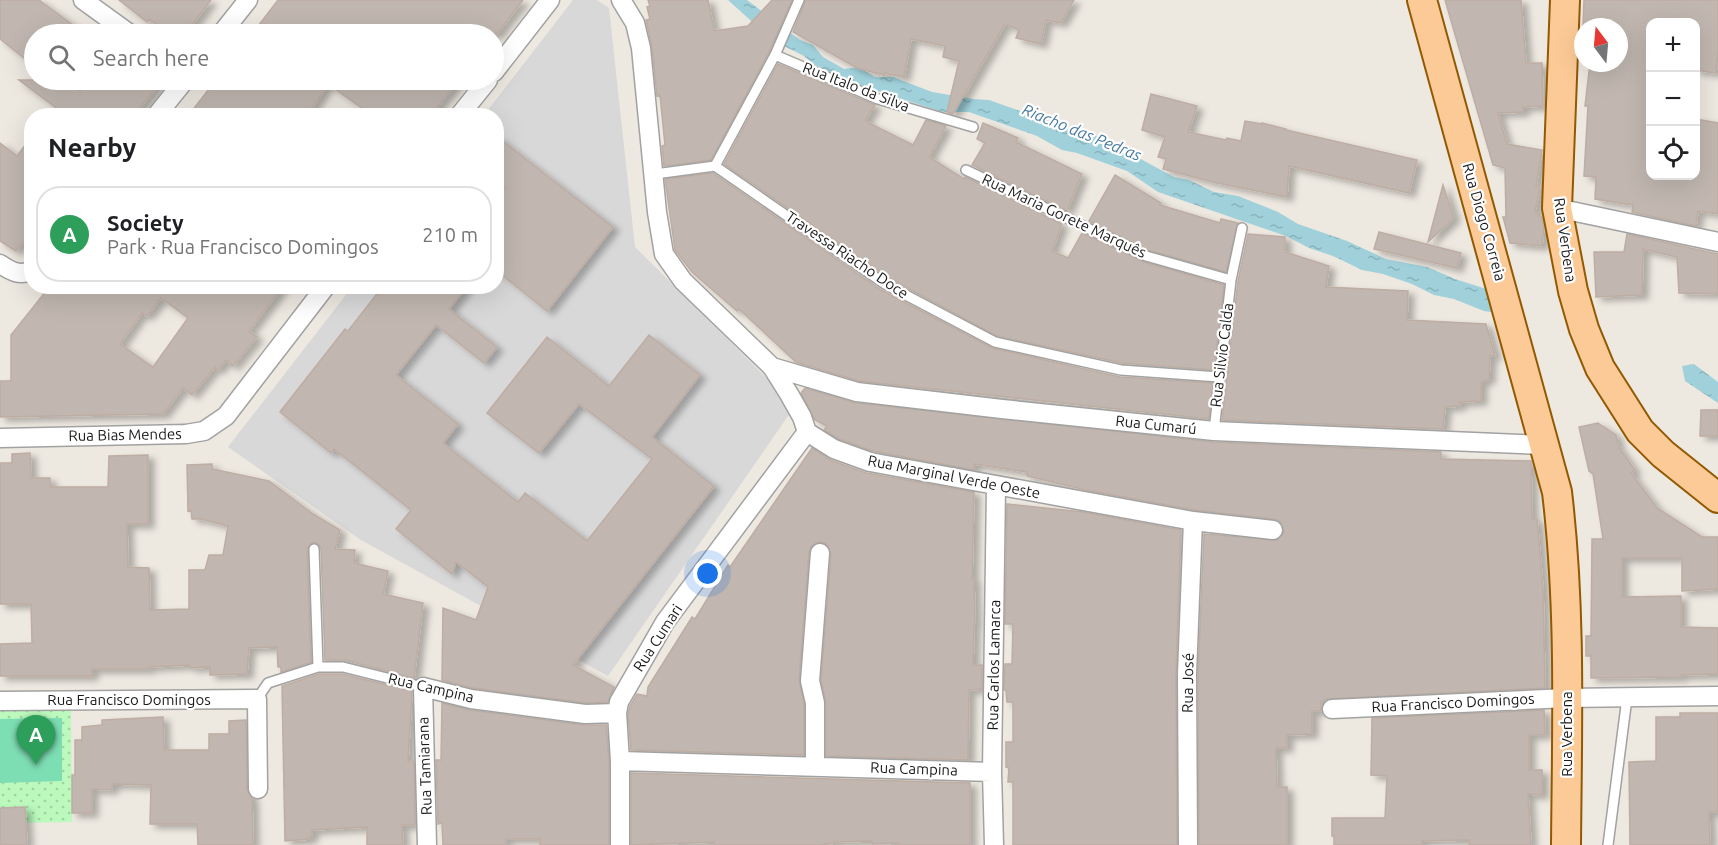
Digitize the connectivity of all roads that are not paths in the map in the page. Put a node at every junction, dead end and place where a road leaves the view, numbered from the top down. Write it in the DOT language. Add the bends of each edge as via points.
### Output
graph roads {
  1 [pos="83,0"];
  2 [pos="248,0"];
  3 [pos="550,0"];
  4 [pos="621,0"];
  5 [pos="799,0"];
  6 [pos="1422,0"];
  7 [pos="1565,0"];
  8 [pos="116,24"];
  9 [pos="229,24"];
  10 [pos="777,51"];
  11 [pos="504,59"];
  12 [pos="176,90"];
  13 [pos="480,90"];
  14 [pos="162,108"];
  15 [pos="465,108"];
  16 [pos="973,127"];
  17 [pos="715,166"];
  18 [pos="966,170"];
  19 [pos="655,174"];
  20 [pos="1557,208"];
  21 [pos="1242,228"];
  22 [pos="1718,242"];
  23 [pos="0,264"];
  24 [pos="24,272"];
  25 [pos="1231,280"];
  26 [pos="320,294"];
  27 [pos="772,367"];
  28 [pos="1219,377"];
  29 [pos="1214,431"];
  30 [pos="807,432"];
  31 [pos="0,438"];
  32 [pos="1544,445"];
  33 [pos="996,486"];
  34 [pos="1718,498"];
  35 [pos="1193,521"];
  36 [pos="1273,530"];
  37 [pos="314,549"];
  38 [pos="820,553"];
  39 [pos="318,667"];
  40 [pos="423,687"];
  41 [pos="1718,696"];
  42 [pos="1567,698"];
  43 [pos="1627,698"];
  44 [pos="257,699"];
  45 [pos="0,701"];
  46 [pos="1332,709"];
  47 [pos="617,712"];
  48 [pos="620,761"];
  49 [pos="815,766"];
  50 [pos="992,772"];
  51 [pos="258,789"];
  52 [pos="427,845"];
  53 [pos="620,845"];
  54 [pos="994,845"];
  55 [pos="1188,845"];
  56 [pos="1566,845"];
  57 [pos="1608,845"];
  1 -- 8 [label="street"];
  2 -- 9 [label="street"];
  3 -- 11 [label="street"];
  4 -- 19 [label="street" via="635,23 641,48"];
  5 -- 10 [label="lane"];
  6 -- 32 [label="main road, Rua Diogo Correia"];
  7 -- 20 [label="main road, Rua Verbena"];
  10 -- 16 [label="lane, Rua Italo da Silva" via="878,99"];
  10 -- 17 [label="lane"];
  12 -- 14 [label="street"];
  13 -- 15 [label="street"];
  17 -- 19 [label="lane"];
  17 -- 28 [label="lane, Travessa Riacho Doce" via="885,284 994,342 1121,370"];
  18 -- 25 [label="lane, Rua Maria Gorete Marquês" via="1146,256"];
  19 -- 27 [label="street" via="664,254 683,281"];
  20 -- 22 [label="street"];
  20 -- 34 [label="main road, Rua Verbena" via="1573,291 1600,368 1640,431"];
  21 -- 25 [label="lane"];
  23 -- 24 [label="street" via="14,273"];
  25 -- 28 [label="lane, Rua Silvio Calda"];
  26 -- 31 [label="street, Rua Bias Mendes" via="226,416 204,431"];
  27 -- 29 [label="street, Rua Cumarú" via="857,392"];
  27 -- 30 [label="street"];
  28 -- 29 [label="lane, Rua Silvio Calda"];
  29 -- 32 [label="street, Rua Cumarú"];
  30 -- 33 [label="street, Rua Marginal Verde Oeste" via="834,449 870,462"];
  30 -- 47 [label="street, Rua Cumari" via="665,622"];
  32 -- 42 [label="main road, Rua Verbena" via="1557,492 1563,539"];
  33 -- 35 [label="street, Rua Marginal Verde Oeste"];
  33 -- 50 [label="street, Rua Carlos Lamarca"];
  35 -- 36 [label="street, Rua Marginal Verde Oeste"];
  35 -- 55 [label="street, Rua José" via="1187,674"];
  37 -- 39 [label="lane"];
  38 -- 49 [label="street" via="810,681 815,703"];
  39 -- 40 [label="lane, Rua Campina" via="343,667"];
  39 -- 44 [label="lane, Rua Campina" via="268,683"];
  40 -- 47 [label="street, Rua Campina" via="471,699 585,714"];
  40 -- 52 [label="street, Rua Tamiarana"];
  41 -- 43 [label="street, Rua Francisco Domingos"];
  42 -- 43 [label="street, Rua Francisco Domingos"];
  42 -- 46 [label="street, Rua Francisco Domingos"];
  42 -- 56 [label="main road, Rua Verbena"];
  43 -- 57 [label="lane"];
  44 -- 45 [label="street, Rua Francisco Domingos"];
  44 -- 51 [label="street"];
  47 -- 48 [label="street, Rua Cumari"];
  48 -- 49 [label="street, Rua Campina"];
  48 -- 53 [label="street, Rua Cumari"];
  49 -- 50 [label="street, Rua Campina"];
  50 -- 54 [label="street, Rua Carlos Lamarca"];
}
